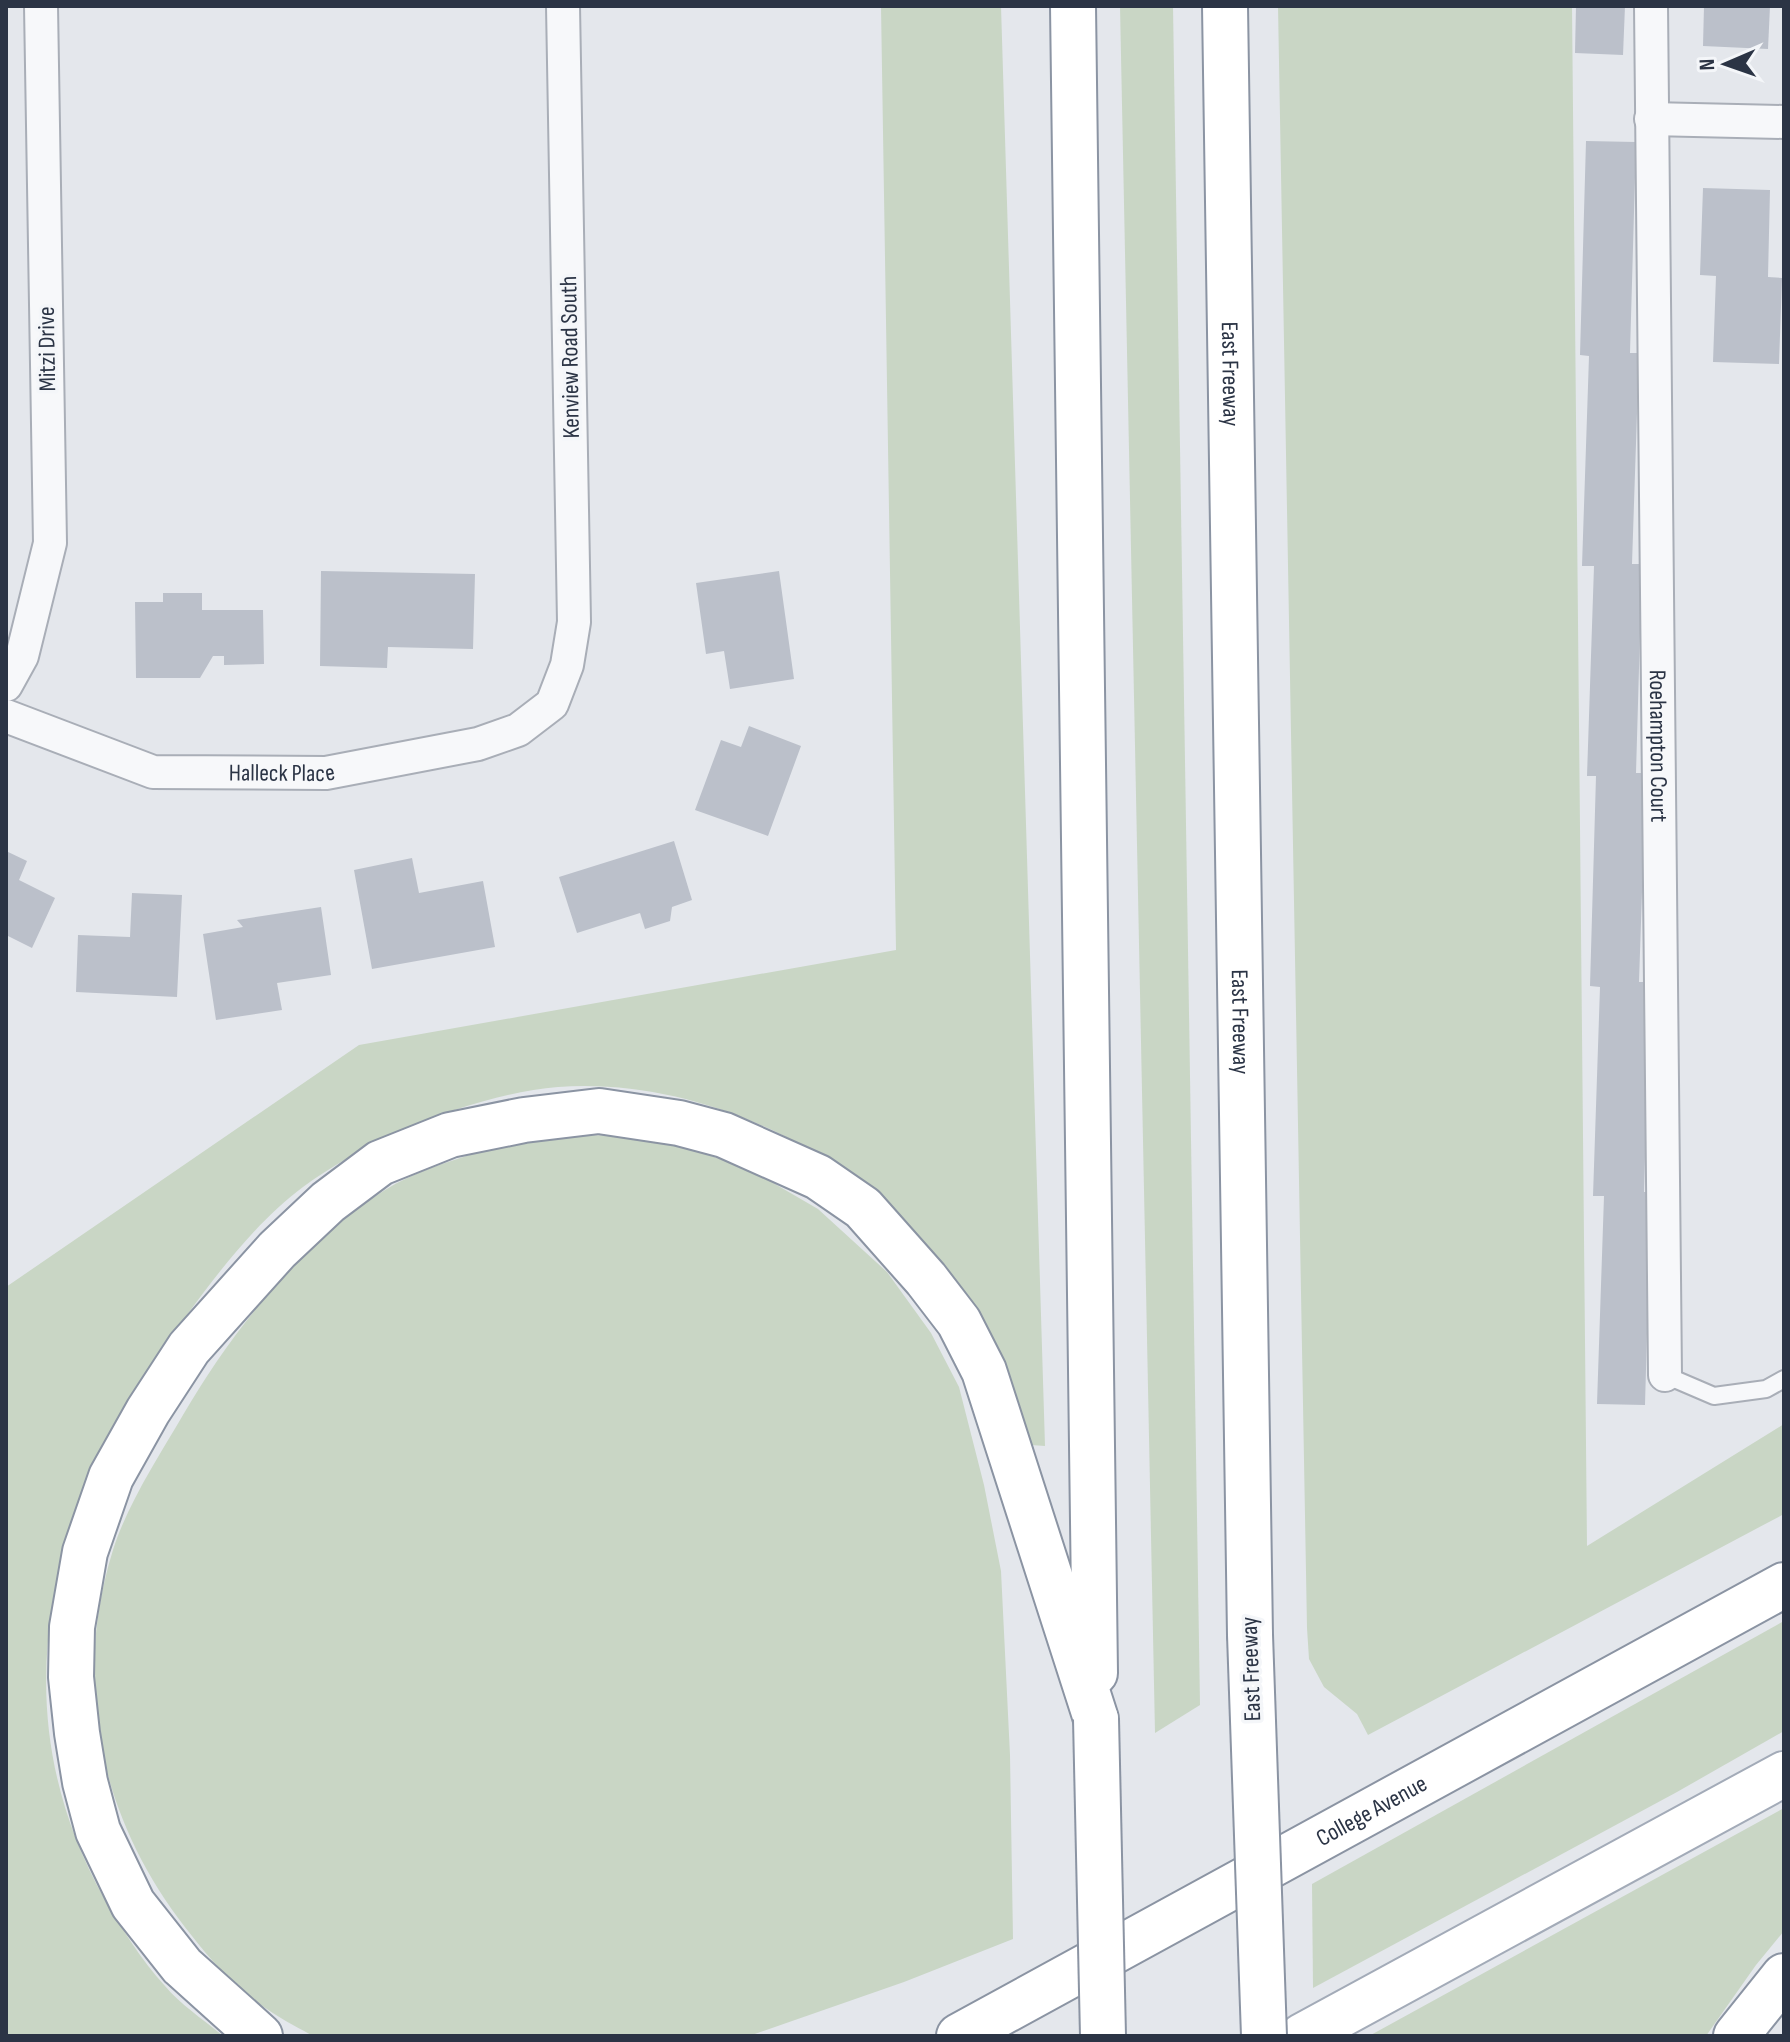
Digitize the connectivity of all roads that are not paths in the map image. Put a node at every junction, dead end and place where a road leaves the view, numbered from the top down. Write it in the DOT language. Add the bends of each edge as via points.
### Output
graph roads {
  1 [pos="41,6"];
  2 [pos="563,6"];
  3 [pos="1073,6"];
  4 [pos="1225,6"];
  5 [pos="1651,6"];
  6 [pos="1651,119"];
  7 [pos="1784,122"];
  8 [pos="6,685"];
  9 [pos="552,704"];
  10 [pos="6,716"];
  11 [pos="1665,1375"];
  12 [pos="1784,1379"];
  13 [pos="1784,1585"];
  14 [pos="1096,1719"];
  15 [pos="1784,1774"];
  16 [pos="1784,1976"];
  17 [pos="260,2036"];
  18 [pos="959,2036"];
  19 [pos="1103,2036"];
  20 [pos="1264,2036"];
  21 [pos="1302,2036"];
  22 [pos="1736,2036"];
  1 -- 8 [label="street, Mitzi Drive" via="50,543 22,656"];
  2 -- 9 [label="street, Kenview Road South" via="574,622 567,665"];
  3 -- 14 [label="main road"];
  4 -- 20 [label="main road, East Freeway, bridge" via="1250,1635"];
  5 -- 6 [label="street, Roehampton Court"];
  6 -- 7 [label="street"];
  6 -- 11 [label="street, Roehampton Court"];
  9 -- 10 [label="street, Halleck Place" via="518,730 478,744 326,773 153,772"];
  11 -- 12 [label="lane" via="1714,1396 1766,1389"];
  13 -- 18 [label="main road, College Avenue"];
  14 -- 17 [label="main road" via="984,1371 959,1322 863,1208 818,1177 724,1135 679,1123 599,1111 450,1135 380,1163 328,1202 189,1348 111,1477 85,1552 72,1627 71,1677 85,1782 98,1831 133,1904 182,1966"];
  14 -- 19 [label="main road, bridge"];
  15 -- 21 [label="main road"];
  16 -- 22 [label="main road"];
}
